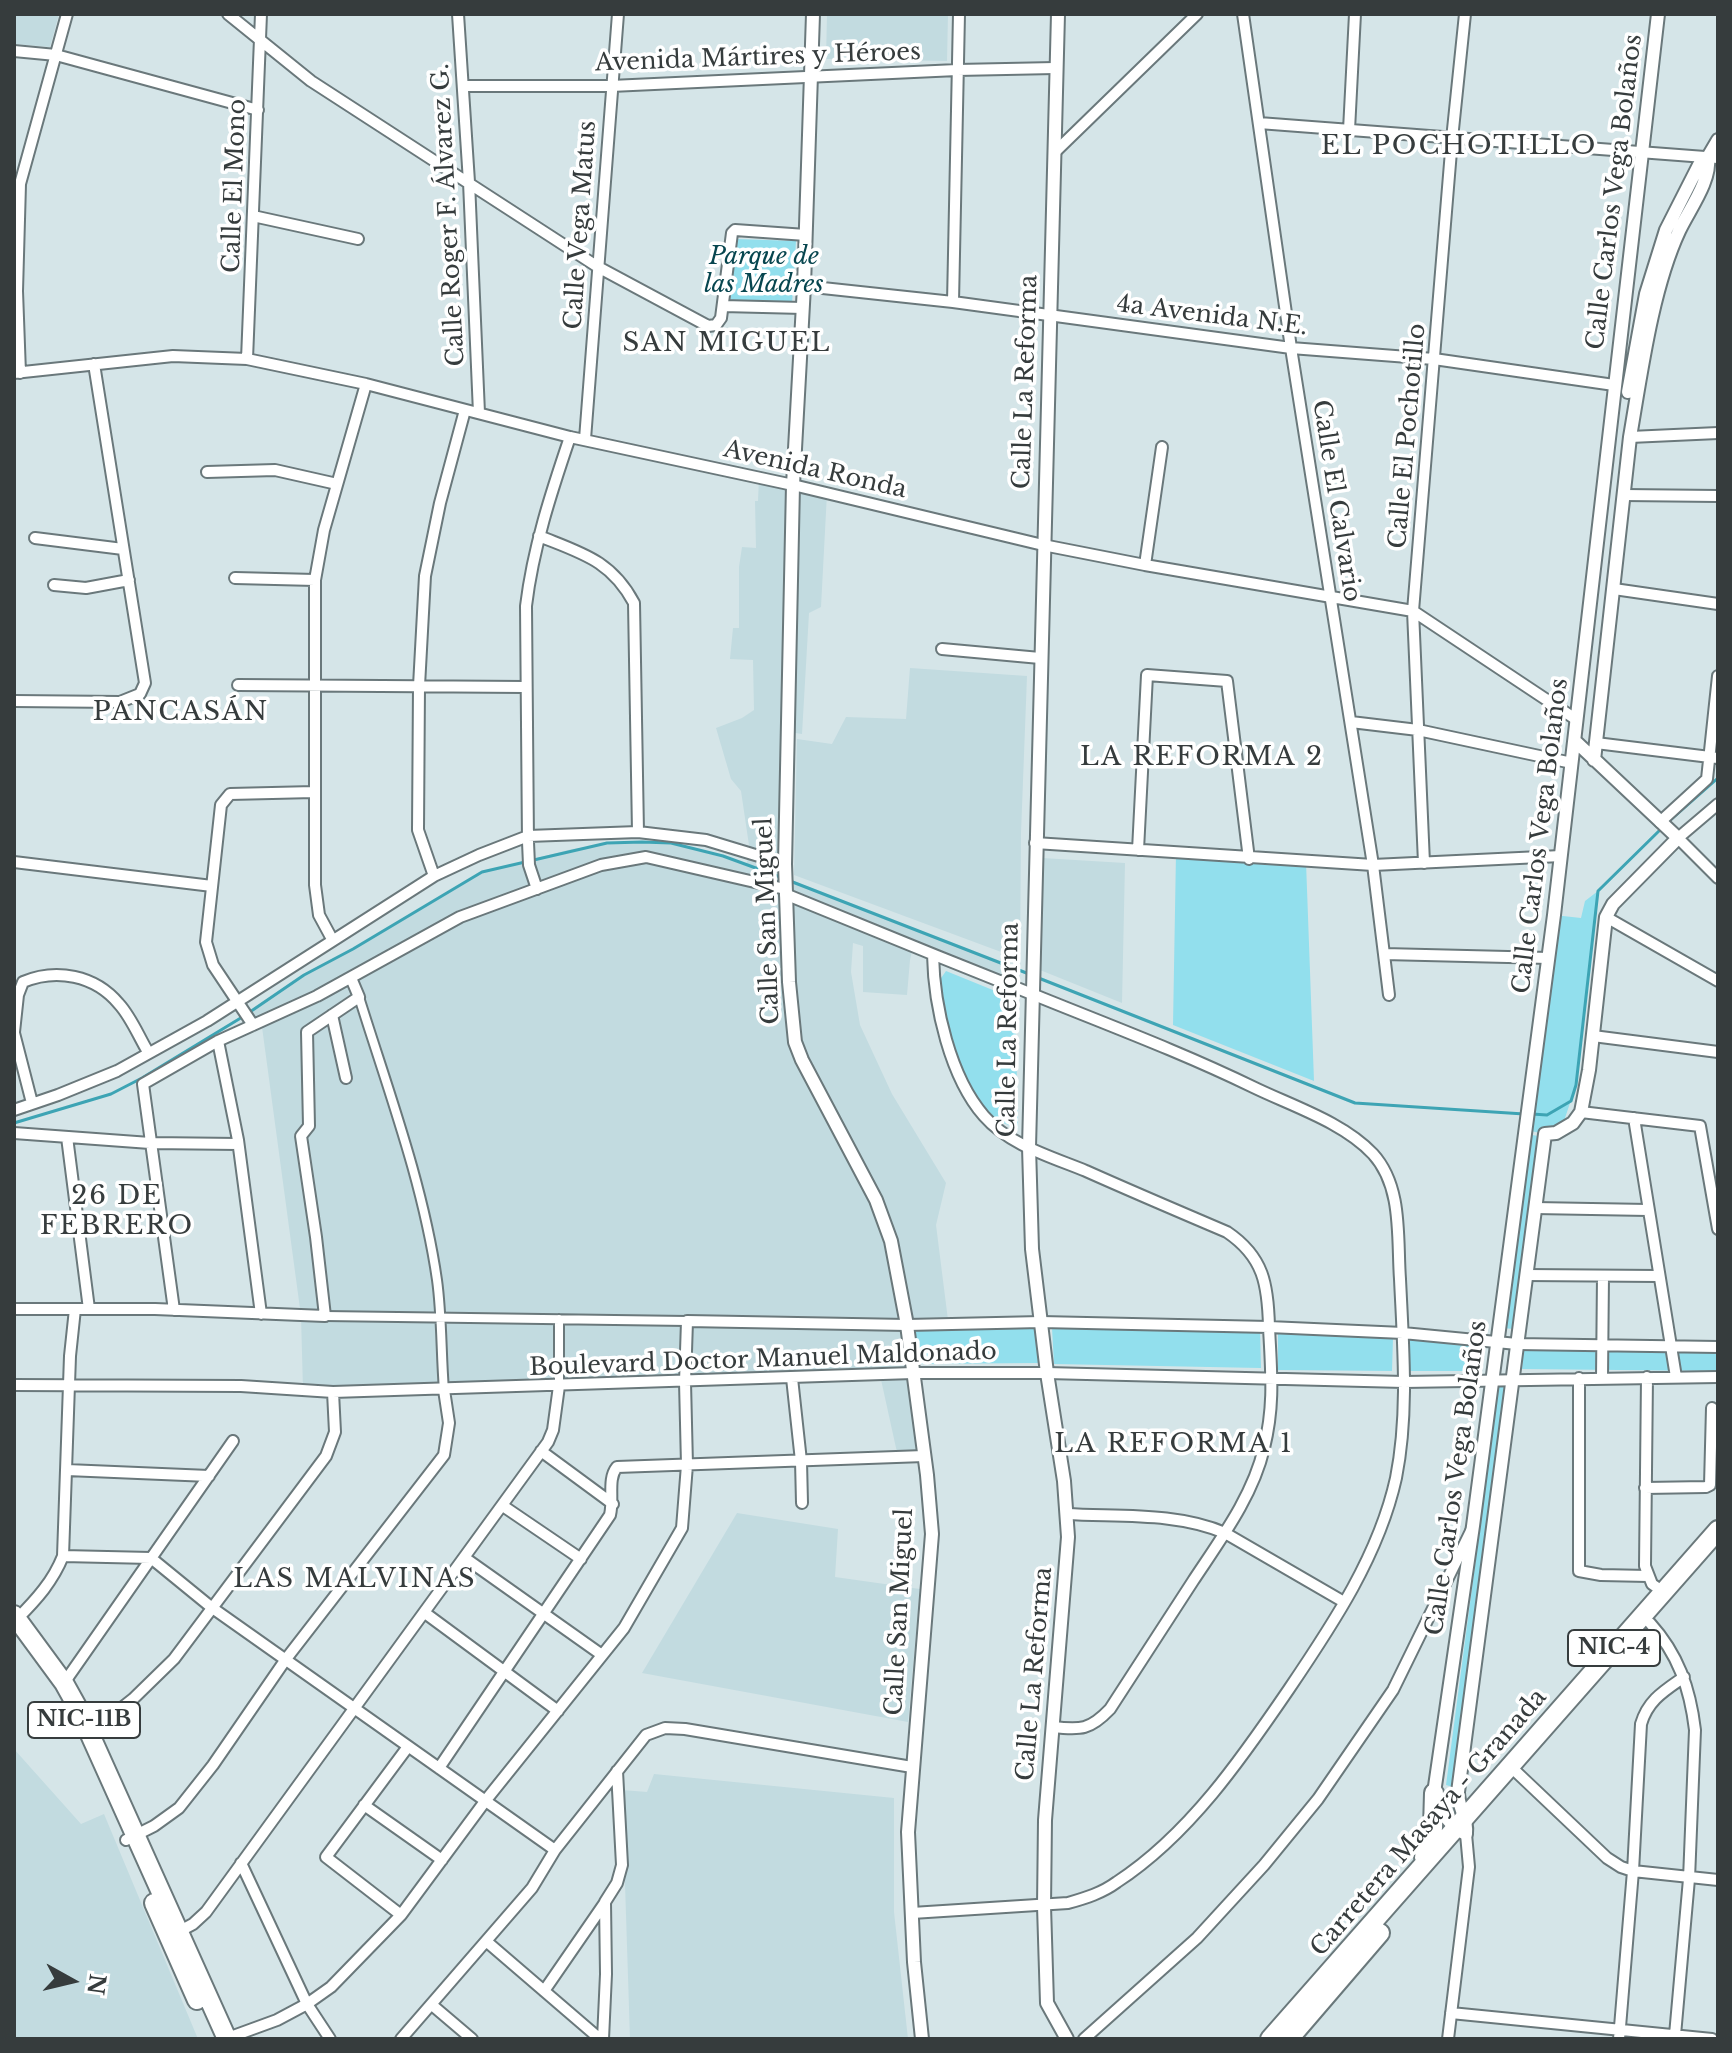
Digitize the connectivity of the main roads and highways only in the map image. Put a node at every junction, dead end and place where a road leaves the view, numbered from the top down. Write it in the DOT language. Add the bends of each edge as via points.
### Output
graph roads {
  1 [pos="1718,1530"];
  2 [pos="1718,1545"];
  3 [pos="15,1622"];
  4 [pos="1514,1770"];
  5 [pos="1434,1793"];
  6 [pos="1462,1826"];
  7 [pos="132,1837"];
  8 [pos="1417,1873"];
  9 [pos="215,2039"];
  10 [pos="226,2039"];
  11 [pos="1270,2039"];
  12 [pos="1289,2039"];
  1 -- 4 [label="highway, Carretera Masaya - Granada / NIC-4"];
  2 -- 4 [label="highway, Carretera Masaya - Granada / NIC-4"];
  3 -- 7 [label="highway, NIC-11B" via="74,1721"];
  3 -- 7 [label="highway, NIC-11B" via="64,1683"];
  4 -- 6 [label="highway, Carretera Masaya - Granada / NIC-4"];
  5 -- 8 [label="highway" via="1433,1828"];
  6 -- 8 [label="highway, Carretera Masaya - Granada / NIC-4"];
  6 -- 12 [label="highway, Carretera Masaya - Granada / NIC-4"];
  7 -- 9 [label="highway, NIC-11B"];
  7 -- 10 [label="highway, NIC-11B"];
  8 -- 11 [label="highway, Carretera Masaya - Granada / NIC-4"];
}
